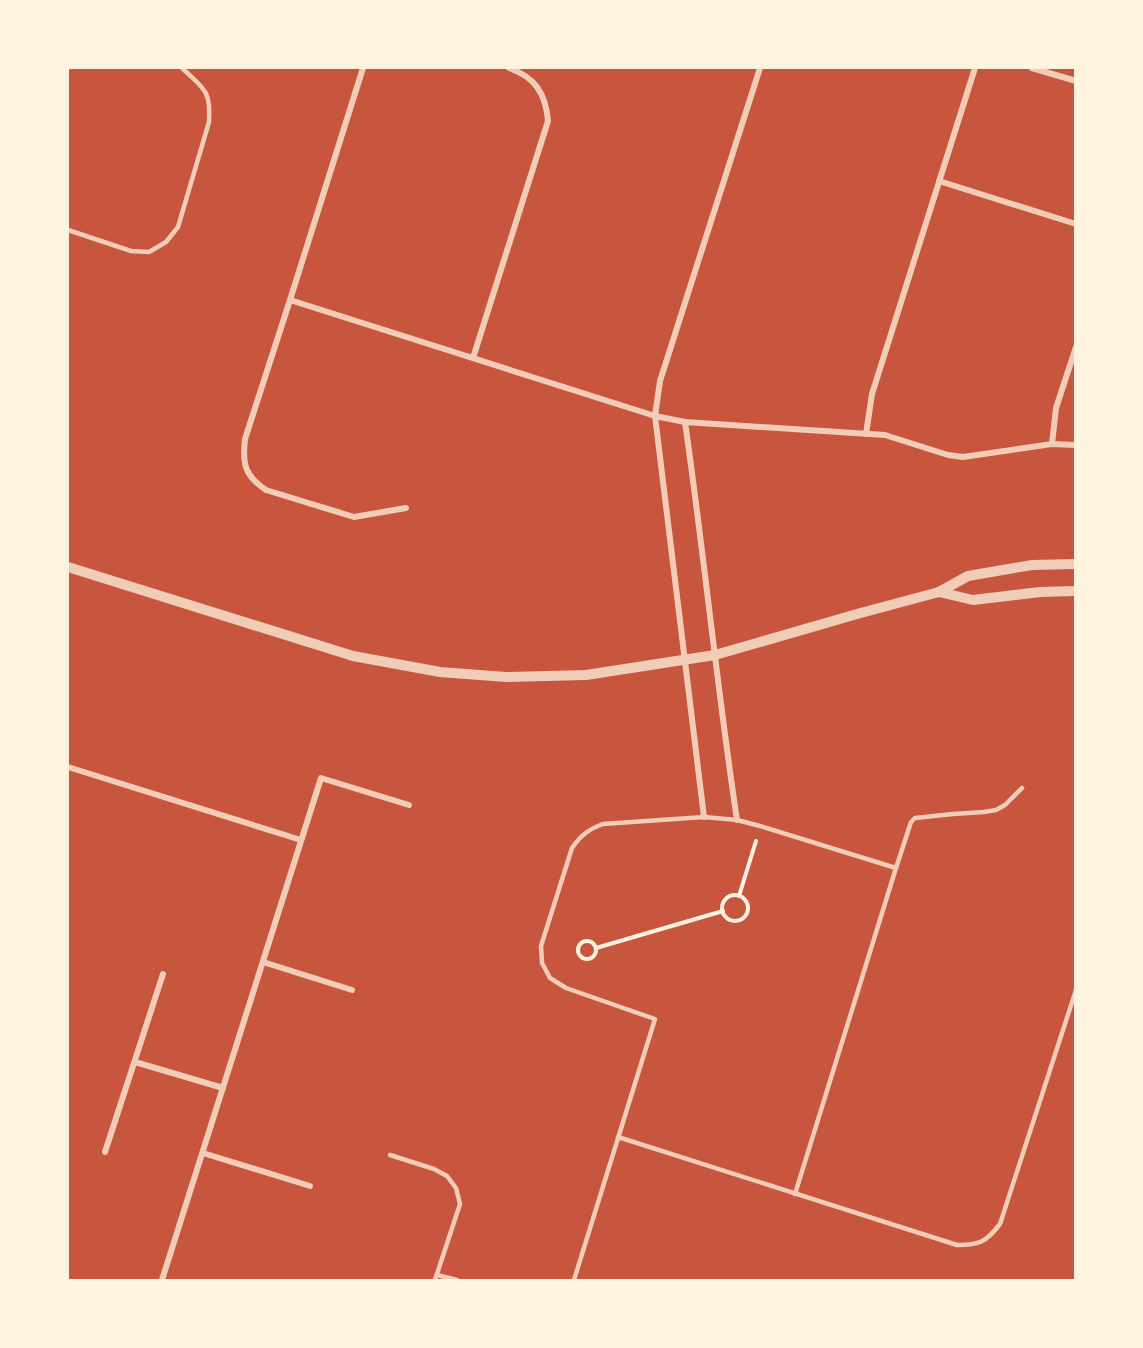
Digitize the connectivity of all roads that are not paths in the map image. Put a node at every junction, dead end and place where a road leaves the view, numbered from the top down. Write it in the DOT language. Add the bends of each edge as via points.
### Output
graph roads {
  1 [pos="182,68"];
  2 [pos="363,68"];
  3 [pos="510,68"];
  4 [pos="760,68"];
  5 [pos="975,68"];
  6 [pos="1032,68"];
  7 [pos="1076,81"];
  8 [pos="939,181"];
  9 [pos="1076,224"];
  10 [pos="68,230"];
  11 [pos="290,300"];
  12 [pos="1076,347"];
  13 [pos="473,358"];
  14 [pos="656,416"];
  15 [pos="685,422"];
  16 [pos="866,434"];
  17 [pos="1052,444"];
  18 [pos="1076,445"];
  19 [pos="406,508"];
  20 [pos="1076,564"];
  21 [pos="68,567"];
  22 [pos="1076,591"];
  23 [pos="939,592"];
  24 [pos="715,655"];
  25 [pos="685,660"];
  26 [pos="68,767"];
  27 [pos="1022,788"];
  28 [pos="409,805"];
  29 [pos="704,817"];
  30 [pos="737,820"];
  31 [pos="301,840"];
  32 [pos="896,868"];
  33 [pos="263,962"];
  34 [pos="163,974"];
  35 [pos="352,990"];
  36 [pos="1076,990"];
  37 [pos="135,1062"];
  38 [pos="223,1088"];
  39 [pos="618,1137"];
  40 [pos="105,1152"];
  41 [pos="203,1153"];
  42 [pos="390,1155"];
  43 [pos="310,1186"];
  44 [pos="795,1194"];
  45 [pos="436,1278"];
  46 [pos="162,1281"];
  47 [pos="457,1281"];
  48 [pos="574,1281"];
  1 -- 10 [label="lane" via="209,98 209,122 178,227 166,242 149,252"];
  2 -- 11 [label="street"];
  3 -- 13 [label="street" via="536,84 544,98 548,121"];
  4 -- 14 [label="street" via="660,381"];
  5 -- 8 [label="street"];
  6 -- 7 [label="street"];
  8 -- 9 [label="street"];
  8 -- 16 [label="street" via="872,394"];
  11 -- 13 [label="street"];
  11 -- 19 [label="street" via="245,439 243,456 248,472 266,490 354,517"];
  12 -- 17 [label="street" via="1056,408"];
  13 -- 14 [label="street"];
  14 -- 15 [label="street"];
  14 -- 25 [label="street"];
  15 -- 16 [label="street"];
  15 -- 24 [label="street"];
  16 -- 17 [label="street" via="885,435 963,457"];
  17 -- 18 [label="street"];
  20 -- 23 [label="street" via="1032,565 968,576"];
  21 -- 25 [label="street" via="353,656 440,672 506,677 586,675"];
  22 -- 23 [label="street" via="973,600"];
  23 -- 24 [label="street"];
  24 -- 25 [label="street"];
  24 -- 30 [label="street"];
  25 -- 29 [label="street"];
  26 -- 31 [label="street"];
  27 -- 32 [label="lane" via="996,810 915,818"];
  28 -- 31 [label="street" via="321,778"];
  29 -- 30 [label="lane"];
  29 -- 39 [label="lane" via="603,824 584,833 572,848 541,946 542,963 550,978 566,988 655,1019"];
  30 -- 32 [label="lane"];
  31 -- 33 [label="street"];
  32 -- 44 [label="lane"];
  33 -- 35 [label="street"];
  33 -- 38 [label="street"];
  34 -- 37 [label="street"];
  36 -- 44 [label="lane" via="1000,1224 989,1238 973,1245 957,1245"];
  37 -- 38 [label="street"];
  37 -- 40 [label="street"];
  38 -- 41 [label="street"];
  39 -- 44 [label="lane"];
  39 -- 48 [label="lane"];
  41 -- 43 [label="street"];
  41 -- 46 [label="street"];
  42 -- 45 [label="lane" via="434,1169 447,1176 456,1188 459,1204"];
  45 -- 47 [label="lane"];
}
